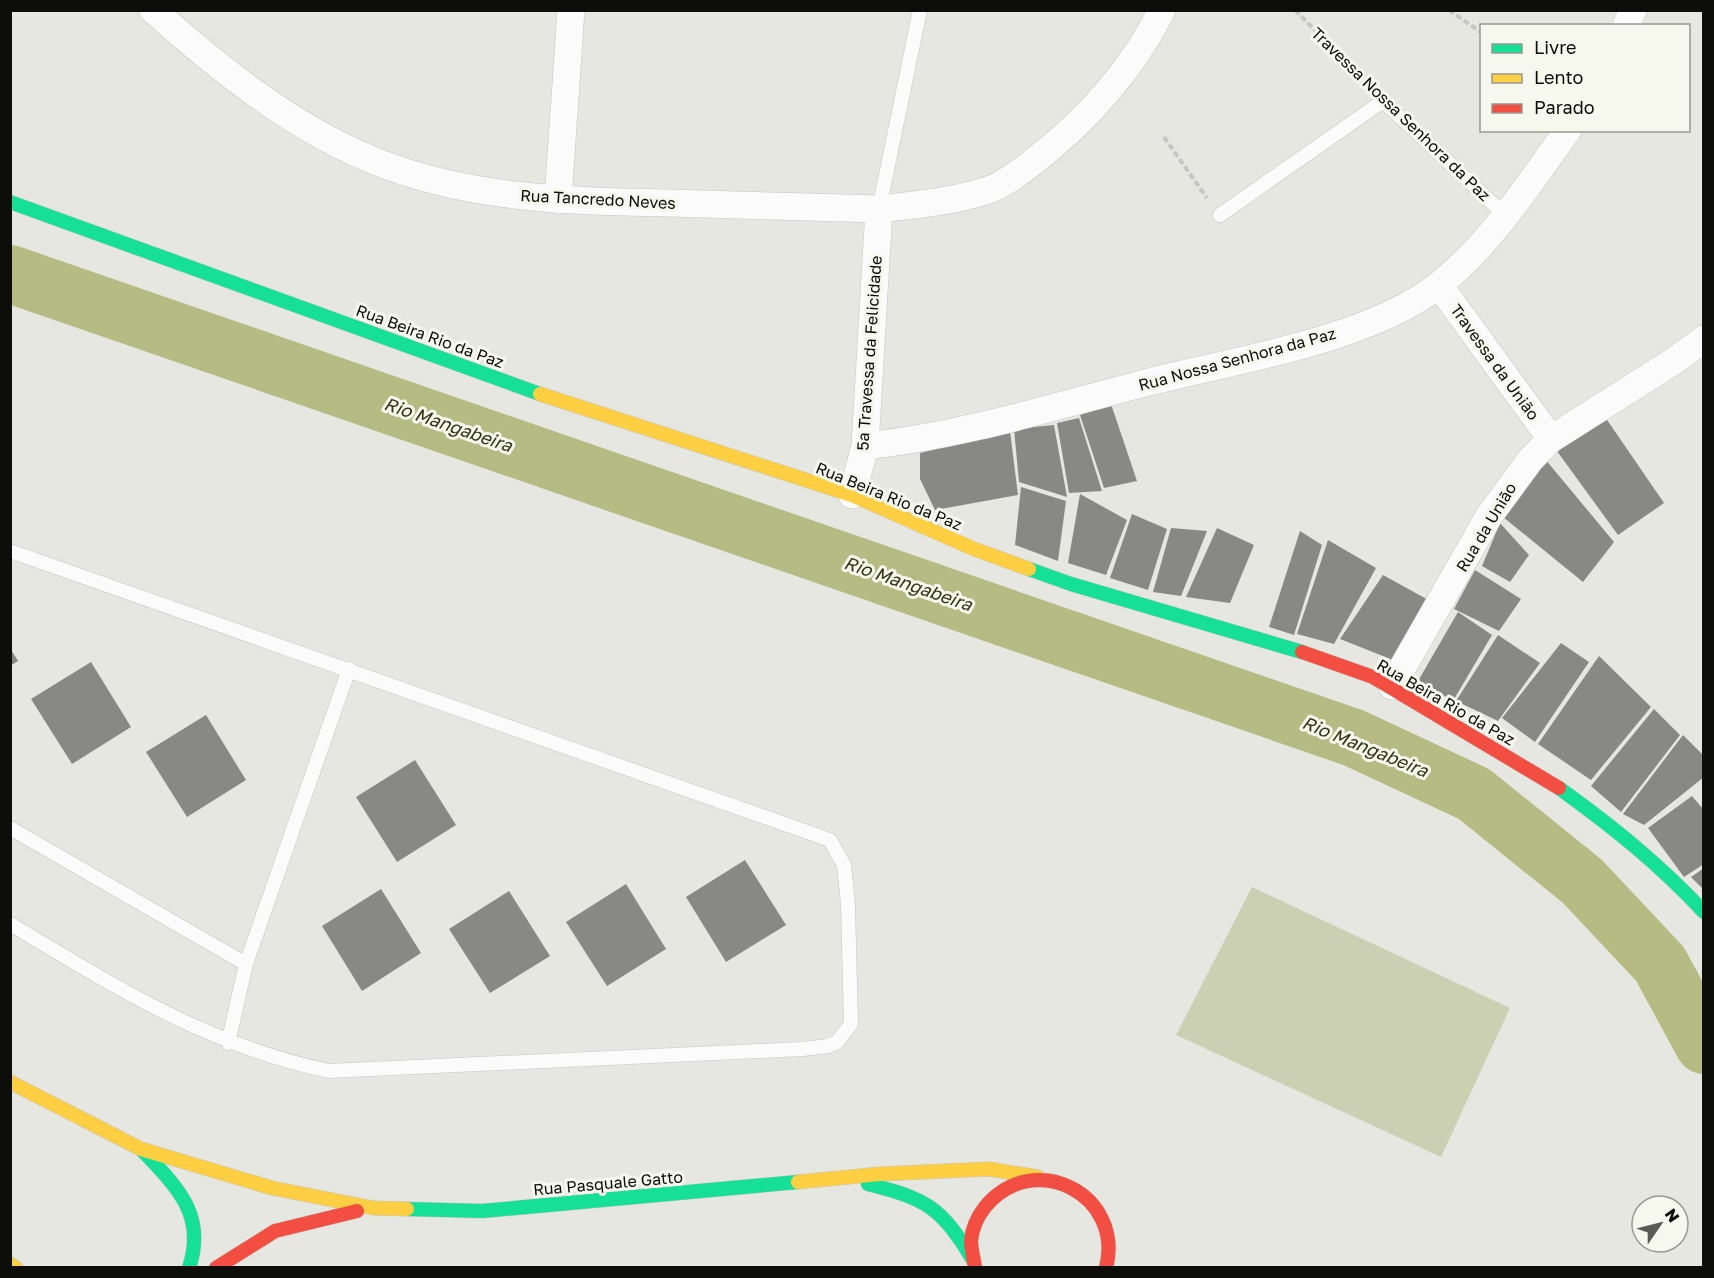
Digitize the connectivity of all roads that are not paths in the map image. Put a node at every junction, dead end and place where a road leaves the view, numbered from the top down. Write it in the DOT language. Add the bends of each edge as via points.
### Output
graph roads {
  1 [pos="153,10"];
  2 [pos="571,10"];
  3 [pos="920,10"];
  4 [pos="1161,10"];
  5 [pos="1633,10"];
  6 [pos="1627,24"];
  7 [pos="1567,132"];
  8 [pos="558,200"];
  9 [pos="10,202"];
  10 [pos="879,209"];
  11 [pos="1220,215"];
  12 [pos="1507,217"];
  13 [pos="1439,285"];
  14 [pos="1704,339"];
  15 [pos="1551,439"];
  16 [pos="865,446"];
  17 [pos="852,495"];
  18 [pos="10,551"];
  19 [pos="349,669"];
  20 [pos="1392,686"];
  21 [pos="10,828"];
  22 [pos="1704,912"];
  23 [pos="10,924"];
  24 [pos="246,964"];
  25 [pos="228,1043"];
  26 [pos="10,1082"];
  27 [pos="10,1091"];
  28 [pos="37,1098"];
  29 [pos="141,1149"];
  30 [pos="1038,1177"];
  31 [pos="846,1178"];
  32 [pos="373,1208"];
  33 [pos="10,1264"];
  34 [pos="974,1264"];
  35 [pos="16,1268"];
  36 [pos="189,1268"];
  37 [pos="216,1268"];
  38 [pos="1106,1268"];
  1 -- 8 [label="street, Rua Tancredo Neves" via="187,41 260,95 331,141 369,159 436,181"];
  2 -- 8 [label="street"];
  3 -- 10 [label="lane"];
  4 -- 10 [label="street, Rua Tancredo Neves" via="1135,55 1104,94 1067,135 1017,174 991,189"];
  5 -- 6 [label="street"];
  7 -- 12 [label="street, Rua Nossa Senhora da Paz"];
  8 -- 10 [label="street, Rua Tancredo Neves"];
  9 -- 17 [label="street, Rua Beira Rio da Paz" via="586,411"];
  10 -- 16 [label="street, 5ª Travessa da Felicidade"];
  11 -- 12 [label="lane, Travessa Nossa Senhora da Paz" via="1383,101"];
  12 -- 13 [label="street, Rua Nossa Senhora da Paz"];
  13 -- 15 [label="street, Travessa da União"];
  13 -- 16 [label="street, Rua Nossa Senhora da Paz" via="1372,321 1281,351 985,424"];
  14 -- 15 [label="street, Rua da União"];
  15 -- 20 [label="street, Rua da União" via="1489,516"];
  16 -- 17 [label="street, 5ª Travessa da Felicidade"];
  17 -- 20 [label="street, Rua Beira Rio da Paz" via="974,549 1071,584 1318,657"];
  18 -- 19 [label="lane"];
  19 -- 24 [label="lane"];
  19 -- 25 [label="lane" via="830,840 844,866 851,1024 837,1042 803,1049 355,1071 328,1071 294,1064"];
  20 -- 22 [label="street, Rua Beira Rio da Paz" via="1543,776 1615,828"];
  21 -- 24 [label="lane"];
  23 -- 25 [label="lane" via="167,1016"];
  24 -- 25 [label="lane"];
  26 -- 28 [label="street, Rua Pasquale Gatto"];
  27 -- 28 [label="street"];
  28 -- 29 [label="street, Rua Pasquale Gatto"];
  29 -- 32 [label="street, Rua Pasquale Gatto" via="272,1188"];
  29 -- 36 [label="street" via="189,1205 196,1228 196,1253"];
  30 -- 31 [label="street, Rua Pasquale Gatto" via="989,1168"];
  30 -- 34 [label="street" via="1019,1181 989,1201 977,1219 972,1239"];
  30 -- 38 [label="street, Rua Pasquale Gatto" via="1071,1186 1087,1196 1098,1210 1109,1244"];
  31 -- 32 [label="street, Rua Pasquale Gatto" via="482,1211"];
  31 -- 34 [label="street, Rua Pasquale Gatto" via="923,1199 949,1220"];
  32 -- 37 [label="street, Rua Pasquale Gatto" via="275,1231"];
  33 -- 35 [label="street"];
}
